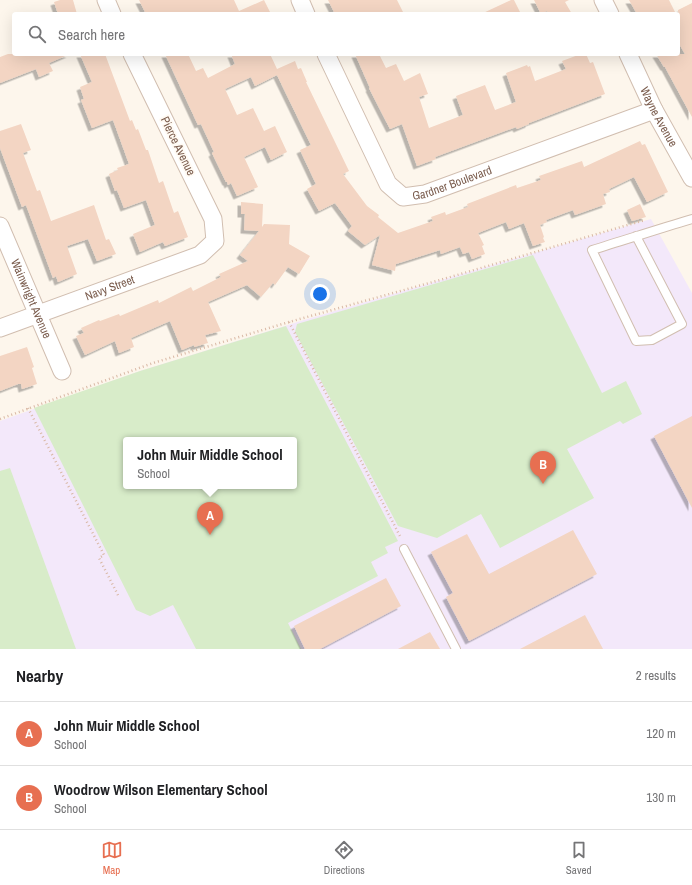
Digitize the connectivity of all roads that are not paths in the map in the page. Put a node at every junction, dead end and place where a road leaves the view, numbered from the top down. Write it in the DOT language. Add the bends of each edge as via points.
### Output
graph roads {
  1 [pos="106,0"];
  2 [pos="300,0"];
  3 [pos="602,0"];
  4 [pos="111,12"];
  5 [pos="305,12"];
  6 [pos="609,12"];
  7 [pos="133,56"];
  8 [pos="327,56"];
  9 [pos="629,56"];
  10 [pos="654,110"];
  11 [pos="692,178"];
  12 [pos="692,220"];
  13 [pos="0,226"];
  14 [pos="636,236"];
  15 [pos="215,241"];
  16 [pos="39,314"];
  17 [pos="0,328"];
  18 [pos="62,371"];
  19 [pos="404,550"];
  20 [pos="456,649"];
  1 -- 4 [label="street"];
  2 -- 5 [label="street"];
  3 -- 6 [label="street"];
  7 -- 15 [label="street, Pierce Avenue" via="213,219"];
  8 -- 10 [label="street, Gardner Boulevard" via="388,184 403,197 425,194"];
  9 -- 10 [label="street, Wayne Avenue"];
  10 -- 11 [label="street, Wayne Avenue"];
  12 -- 14 [label="lane"];
  13 -- 16 [label="street, Wainwright Avenue"];
  14 -- 14 [label="lane" via="592,250 636,341 652,340 682,324"];
  15 -- 16 [label="street, Navy Street" via="200,255"];
  16 -- 17 [label="street, Navy Street"];
  16 -- 18 [label="street, Wainwright Avenue"];
  19 -- 20 [label="lane"];
}
